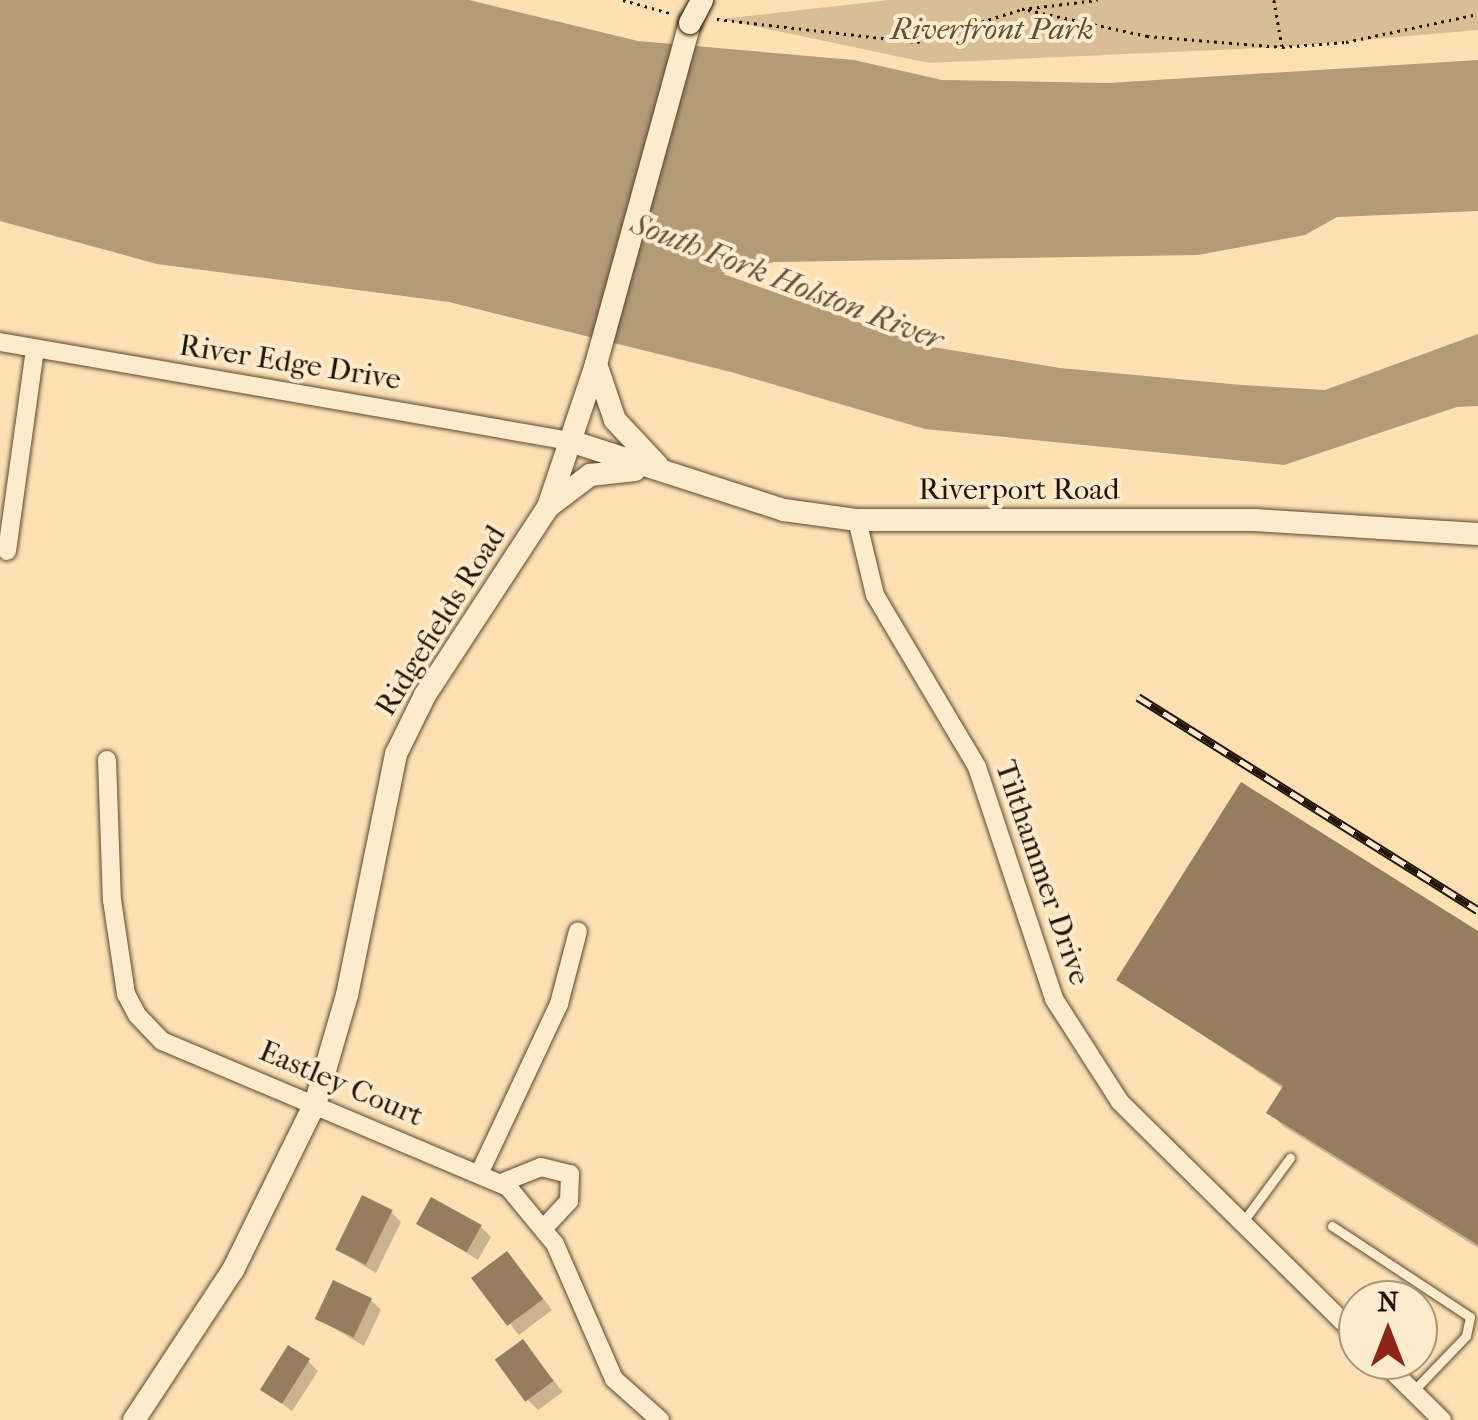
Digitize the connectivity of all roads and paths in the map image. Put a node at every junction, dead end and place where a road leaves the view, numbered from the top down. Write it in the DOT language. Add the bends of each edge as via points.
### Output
graph roads {
  1 [pos="624,0"];
  2 [pos="1097,0"];
  3 [pos="1274,0"];
  4 [pos="695,9"];
  5 [pos="1022,9"];
  6 [pos="1478,14"];
  7 [pos="1282,48"];
  8 [pos="0,342"];
  9 [pos="35,349"];
  10 [pos="596,364"];
  11 [pos="570,441"];
  12 [pos="673,476"];
  13 [pos="548,506"];
  14 [pos="858,520"];
  15 [pos="1478,534"];
  16 [pos="8,550"];
  17 [pos="107,760"];
  18 [pos="578,931"];
  19 [pos="316,1101"];
  20 [pos="1290,1158"];
  21 [pos="480,1172"];
  22 [pos="501,1184"];
  23 [pos="1242,1223"];
  24 [pos="1332,1226"];
  25 [pos="544,1228"];
  26 [pos="1338,1317"];
  27 [pos="1402,1380"];
  28 [pos="1413,1391"];
  29 [pos="134,1420"];
  30 [pos="660,1420"];
  31 [pos="1442,1420"];
  1 -- 4 [label="path"];
  2 -- 5 [label="path"];
  3 -- 7 [label="path"];
  4 -- 5 [label="path" via="917,42"];
  4 -- 10 [label="main road, Ridgefields Road"];
  5 -- 7 [label="path" via="1146,36"];
  6 -- 7 [label="path" via="1346,42"];
  8 -- 9 [label="street, River Edge Drive"];
  9 -- 11 [label="street, River Edge Drive"];
  9 -- 16 [label="street"];
  10 -- 11 [label="main road, Ridgefields Road"];
  10 -- 12 [label="main road" via="614,420"];
  11 -- 12 [label="main road, Riverport Road"];
  11 -- 13 [label="main road, Ridgefields Road"];
  12 -- 13 [label="main road" via="610,470 574,484"];
  12 -- 14 [label="main road, Riverport Road" via="784,510"];
  13 -- 19 [label="main road, Ridgefields Road" via="424,696 396,754 347,995"];
  14 -- 15 [label="main road, Riverport Road" via="1254,520"];
  14 -- 23 [label="street, Tilthammer Drive" via="860,554 876,595 976,766 1054,999 1120,1102"];
  17 -- 19 [label="street, Eastley Court" via="112,900 126,994 137,1015 162,1041"];
  18 -- 21 [label="street" via="559,1004"];
  19 -- 21 [label="street, Eastley Court"];
  19 -- 29 [label="main road, Ridgefields Road" via="234,1270"];
  20 -- 23 [label="lane"];
  21 -- 22 [label="street, Eastley Court"];
  22 -- 25 [label="street, Eastley Court"];
  22 -- 25 [label="street" via="542,1167 570,1174 570,1200"];
  23 -- 26 [label="street, Tilthammer Drive"];
  24 -- 28 [label="lane" via="1470,1317 1466,1336"];
  25 -- 30 [label="street, Eastley Court" via="614,1379"];
  27 -- 28 [label="street"];
  28 -- 31 [label="street"];
}
